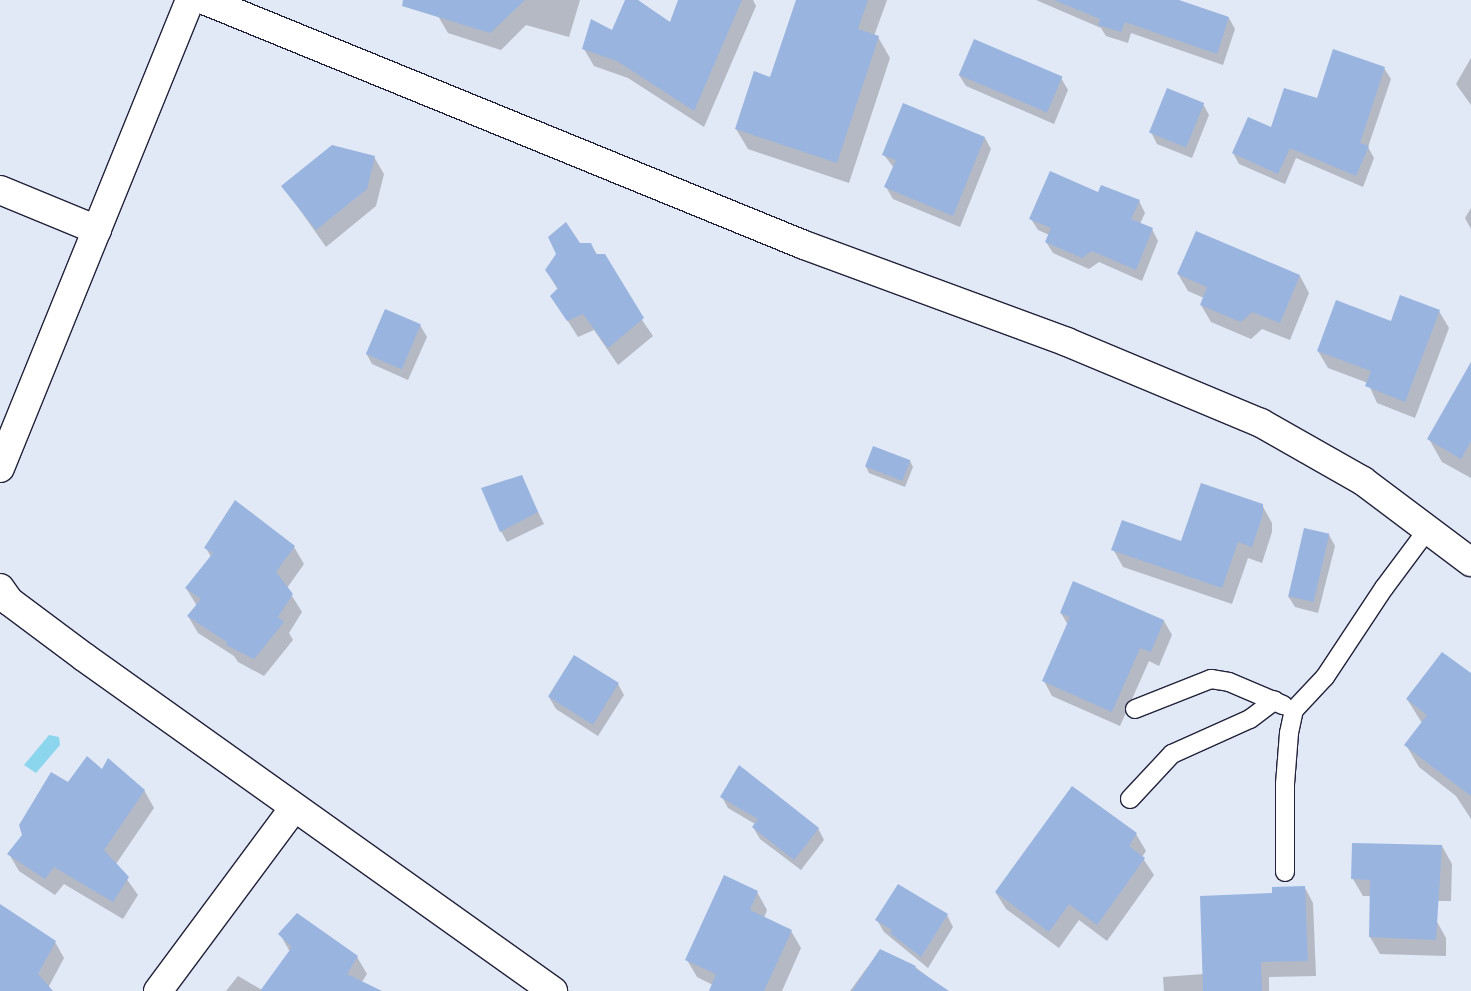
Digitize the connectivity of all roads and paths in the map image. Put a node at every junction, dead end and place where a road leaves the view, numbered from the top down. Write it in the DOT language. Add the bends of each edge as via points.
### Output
graph roads {
  1 [pos="190,0"];
  2 [pos="204,0"];
  3 [pos="0,190"];
  4 [pos="97,230"];
  5 [pos="0,468"];
  6 [pos="1428,530"];
  7 [pos="1471,562"];
  8 [pos="0,588"];
  9 [pos="1275,700"];
  10 [pos="1135,709"];
  11 [pos="1294,710"];
  12 [pos="1130,799"];
  13 [pos="294,808"];
  14 [pos="1285,872"];
  15 [pos="158,991"];
  16 [pos="553,991"];
  1 -- 4 [label="street"];
  2 -- 6 [label="street" via="804,245 1067,342 1260,423 1363,481"];
  3 -- 4 [label="street"];
  4 -- 5 [label="street"];
  6 -- 7 [label="street"];
  6 -- 11 [label="lane" via="1384,588 1325,677"];
  8 -- 13 [label="street" via="9,601 84,658"];
  9 -- 10 [label="lane" via="1229,682 1211,679"];
  9 -- 11 [label="lane"];
  9 -- 12 [label="lane" via="1250,719 1172,754"];
  11 -- 14 [label="lane" via="1288,732 1285,784"];
  13 -- 15 [label="street"];
  13 -- 16 [label="street"];
}
